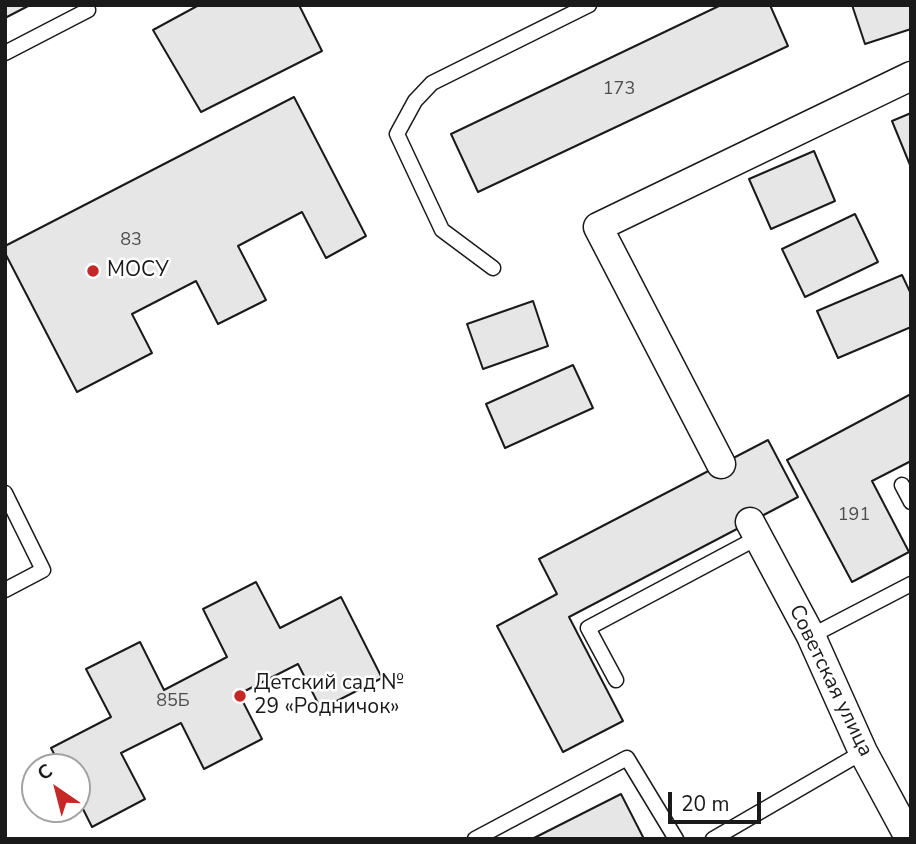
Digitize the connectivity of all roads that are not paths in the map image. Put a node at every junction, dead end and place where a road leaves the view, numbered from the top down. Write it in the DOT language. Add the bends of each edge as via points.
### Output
graph roads {
  1 [pos="589,5"];
  2 [pos="90,7"];
  3 [pos="5,53"];
  4 [pos="911,76"];
  5 [pos="493,268"];
  6 [pos="721,464"];
  7 [pos="902,485"];
  8 [pos="5,493"];
  9 [pos="911,502"];
  10 [pos="753,530"];
  11 [pos="911,583"];
  12 [pos="5,590"];
  13 [pos="811,636"];
  14 [pos="616,680"];
  15 [pos="863,752"];
  16 [pos="475,839"];
  17 [pos="676,839"];
  18 [pos="713,839"];
  19 [pos="909,839"];
  1 -- 5 [label="lane" via="432,83 397,134 442,230"];
  2 -- 3 [label="lane"];
  4 -- 6 [label="street" via="598,227"];
  7 -- 9 [label="lane"];
  8 -- 12 [label="lane" via="43,570"];
  10 -- 13 [label="street, Советская улица"];
  10 -- 14 [label="lane" via="588,628"];
  11 -- 13 [label="lane"];
  13 -- 15 [label="street, Советская улица"];
  15 -- 18 [label="lane"];
  15 -- 19 [label="street, Советская улица"];
  16 -- 17 [label="lane" via="627,758"];
}
